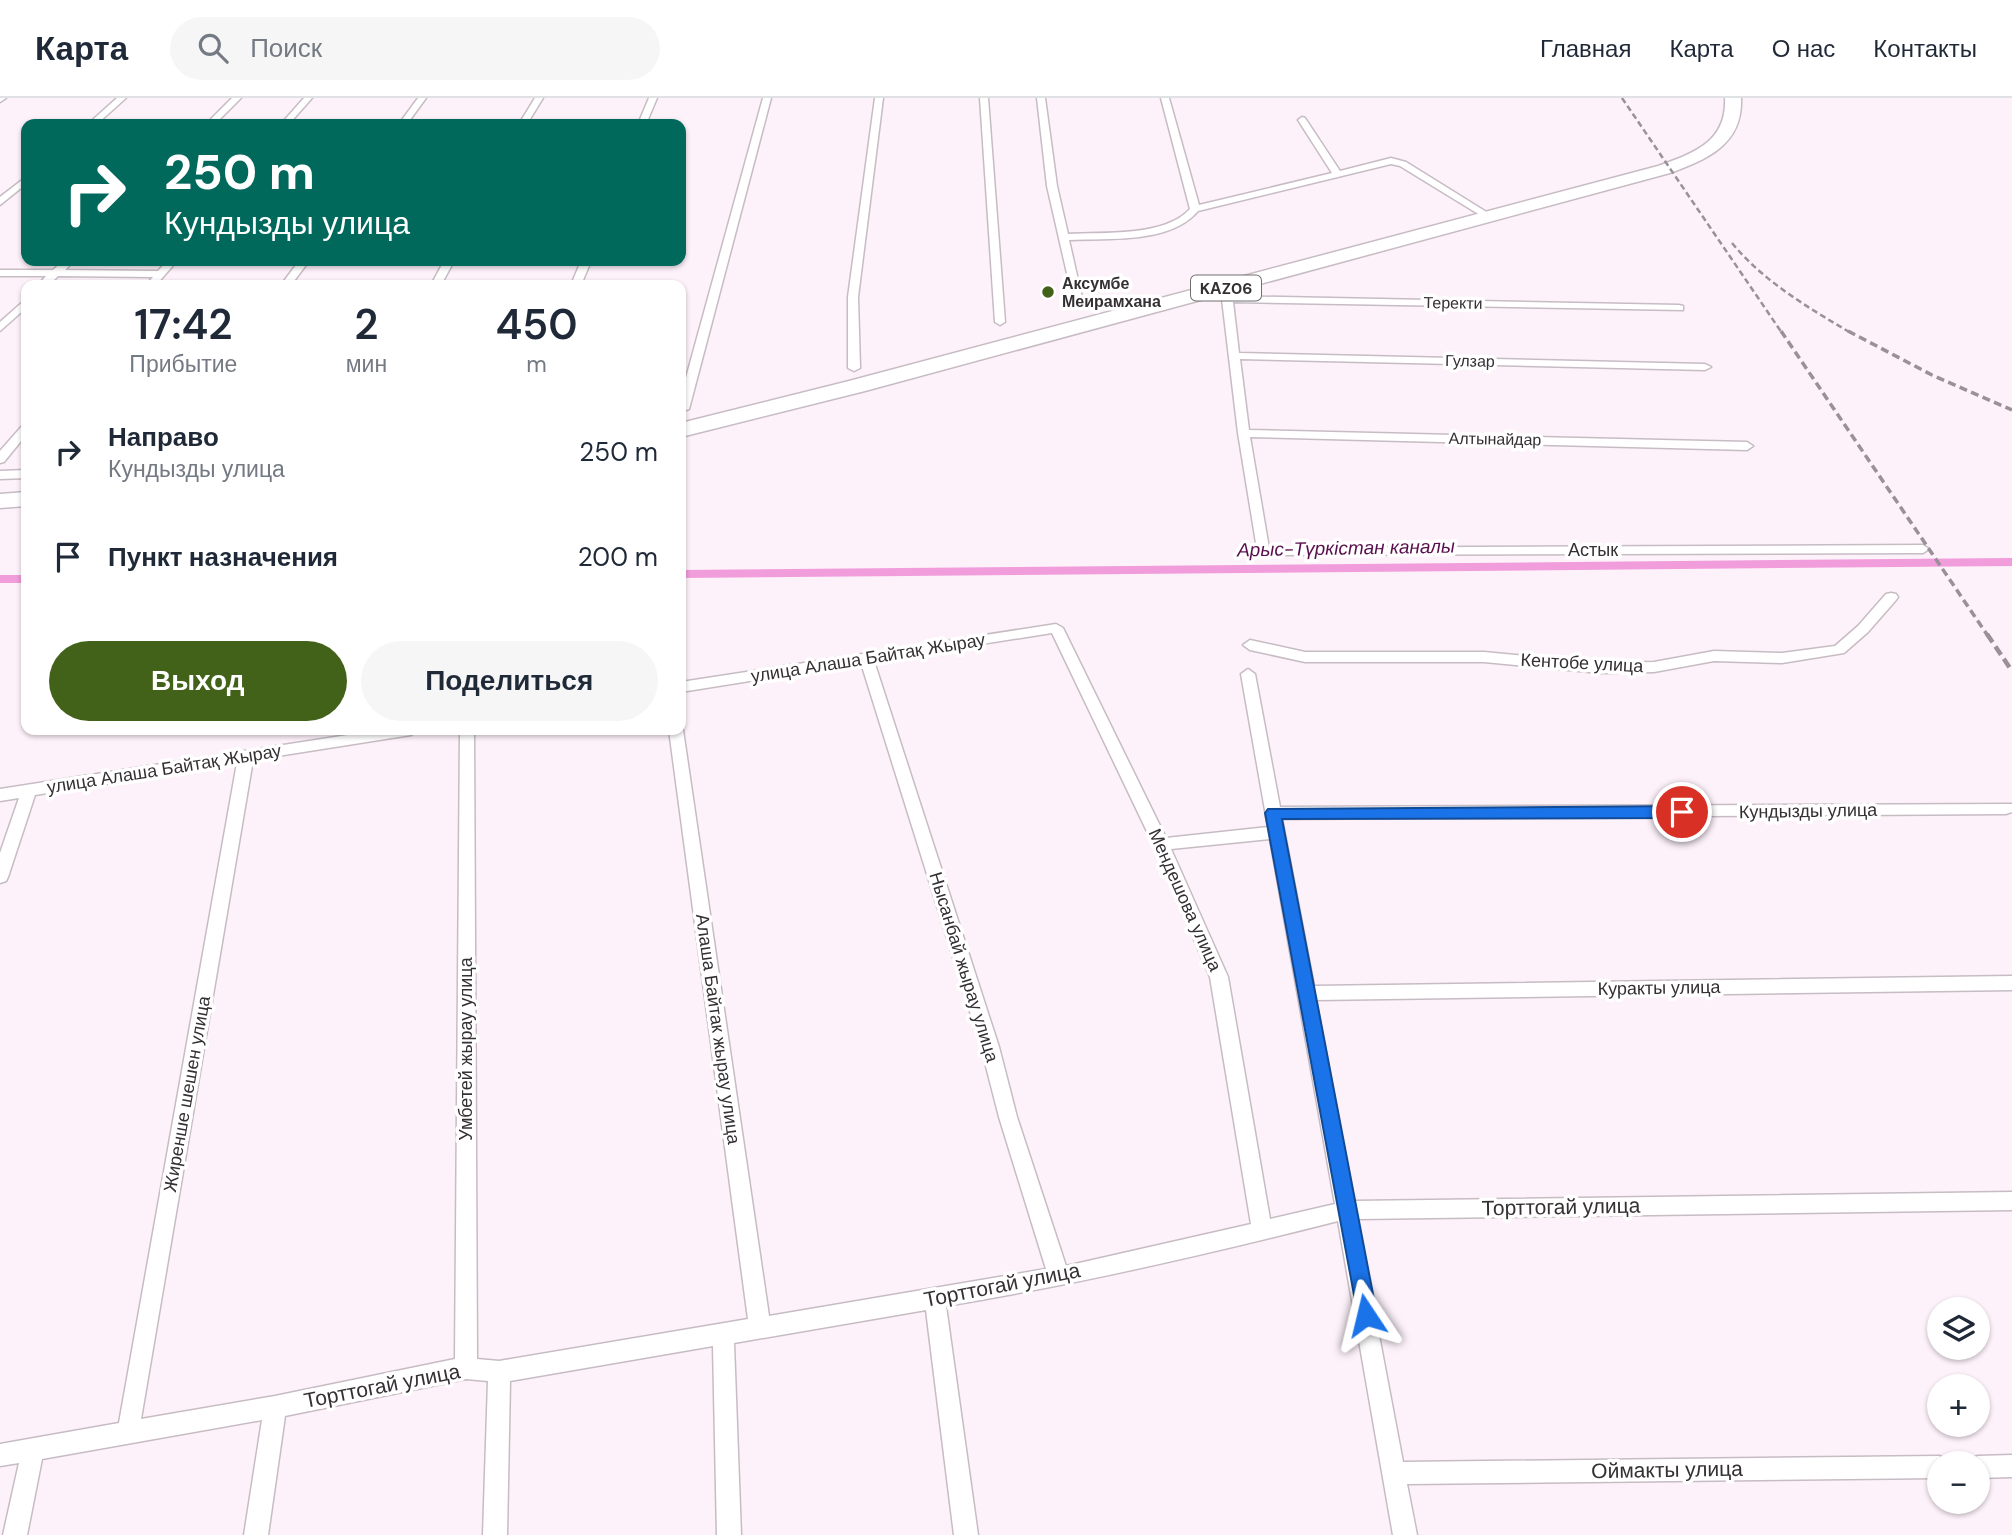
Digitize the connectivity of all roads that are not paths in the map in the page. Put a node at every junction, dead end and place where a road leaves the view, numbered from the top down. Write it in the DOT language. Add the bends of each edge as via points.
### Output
graph roads {
  1 [pos="122,98"];
  2 [pos="237,98"];
  3 [pos="308,98"];
  4 [pos="422,98"];
  5 [pos="539,98"];
  6 [pos="653,98"];
  7 [pos="767,98"];
  8 [pos="879,98"];
  9 [pos="984,98"];
  10 [pos="1041,98"];
  11 [pos="1165,98"];
  12 [pos="1731,99"];
  13 [pos="98,119"];
  14 [pos="215,119"];
  15 [pos="289,119"];
  16 [pos="407,119"];
  17 [pos="526,119"];
  18 [pos="644,119"];
  19 [pos="1302,120"];
  20 [pos="1337,173"];
  21 [pos="21,184"];
  22 [pos="0,202"];
  23 [pos="1195,209"];
  24 [pos="1483,213"];
  25 [pos="1063,237"];
  26 [pos="64,266"];
  27 [pos="168,266"];
  28 [pos="0,273"];
  29 [pos="55,274"];
  30 [pos="161,274"];
  31 [pos="48,280"];
  32 [pos="156,280"];
  33 [pos="1078,302"];
  34 [pos="21,307"];
  35 [pos="1679,308"];
  36 [pos="1000,322"];
  37 [pos="0,328"];
  38 [pos="1234,356"];
  39 [pos="1705,367"];
  40 [pos="854,368"];
  41 [pos="686,401"];
  42 [pos="686,415"];
  43 [pos="686,429"];
  44 [pos="1244,433"];
  45 [pos="21,434"];
  46 [pos="1747,446"];
  47 [pos="0,459"];
  48 [pos="21,474"];
  49 [pos="0,475"];
  50 [pos="21,492"];
  51 [pos="0,493"];
  52 [pos="21,499"];
  53 [pos="0,500"];
  54 [pos="1923,549"];
  55 [pos="1891,597"];
  56 [pos="1056,628"];
  57 [pos="1250,645"];
  58 [pos="866,658"];
  59 [pos="1248,674"];
  60 [pos="686,686"];
  61 [pos="379,735"];
  62 [pos="467,735"];
  63 [pos="677,735"];
  64 [pos="246,756"];
  65 [pos="29,790"];
  66 [pos="0,795"];
  67 [pos="2006,808"];
  68 [pos="1275,822"];
  69 [pos="1161,844"];
  70 [pos="0,877"];
  71 [pos="2012,983"];
  72 [pos="1307,993"];
  73 [pos="2012,1201"];
  74 [pos="1347,1210"];
  75 [pos="1262,1233"];
  76 [pos="1059,1277"];
  77 [pos="935,1298"];
  78 [pos="760,1328"];
  79 [pos="723,1334"];
  80 [pos="466,1368"];
  81 [pos="499,1372"];
  82 [pos="275,1407"];
  83 [pos="128,1433"];
  84 [pos="33,1450"];
  85 [pos="0,1455"];
  86 [pos="2012,1466"];
  87 [pos="1927,1467"];
  88 [pos="1990,1467"];
  89 [pos="1394,1473"];
  90 [pos="15,1535"];
  91 [pos="256,1535"];
  92 [pos="495,1535"];
  93 [pos="729,1535"];
  94 [pos="966,1535"];
  95 [pos="1405,1535"];
  1 -- 13 [label="street"];
  2 -- 14 [label="street"];
  3 -- 15 [label="street"];
  4 -- 16 [label="street"];
  5 -- 17 [label="street"];
  6 -- 18 [label="street"];
  7 -- 41 [label="street"];
  8 -- 40 [label="street" via="853,297"];
  9 -- 36 [label="street"];
  10 -- 25 [label="street"];
  11 -- 23 [label="street"];
  12 -- 24 [label="highway, KАZ06" via="1719,127 1698,148 1683,155 1642,171"];
  12 -- 43 [label="highway, KАZ06" via="1734,119 1720,140 1692,159 1650,174"];
  19 -- 20 [label="street"];
  20 -- 23 [label="street"];
  20 -- 24 [label="street" via="1398,162"];
  21 -- 22 [label="street"];
  23 -- 25 [label="street" via="1185,221 1147,232"];
  24 -- 42 [label="highway, KАZ06"];
  25 -- 33 [label="street"];
  26 -- 29 [label="street"];
  27 -- 30 [label="street"];
  28 -- 29 [label="street"];
  29 -- 30 [label="street"];
  29 -- 31 [label="street"];
  30 -- 32 [label="street"];
  34 -- 37 [label="street"];
  35 -- 38 [label="street, Теректи" via="1227,299"];
  38 -- 39 [label="street, Гулзар"];
  38 -- 44 [label="street"];
  44 -- 46 [label="street, Алтынайдар"];
  44 -- 54 [label="street, Астык" via="1264,552"];
  45 -- 47 [label="street"];
  48 -- 49 [label="street"];
  50 -- 51 [label="highway"];
  52 -- 53 [label="highway"];
  55 -- 57 [label="street, Кентобе улица" via="1839,650 1782,658 1714,656 1654,667 1600,668 1484,657 1305,657"];
  56 -- 58 [label="street, улица Алаша Байтақ Жырау"];
  56 -- 69 [label="street, Мендешова улица"];
  58 -- 60 [label="street, улица Алаша Байтақ Жырау"];
  58 -- 76 [label="street, Нысанбай жырау улица"];
  59 -- 68 [label="street"];
  61 -- 64 [label="street, улица Алаша Байтақ Жырау"];
  62 -- 80 [label="street, Умбетей жырау улица"];
  63 -- 78 [label="street, Алаша Байтак жырау улица"];
  64 -- 65 [label="street, улица Алаша Байтақ Жырау"];
  64 -- 83 [label="street, Жиренше шешен улица"];
  65 -- 66 [label="street, улица Алаша Байтақ Жырау"];
  65 -- 70 [label="street"];
  67 -- 68 [label="street, Кундызды улица"];
  68 -- 69 [label="street, Кундызды улица"];
  68 -- 72 [label="street"];
  69 -- 75 [label="street, Мендешова улица" via="1219,976"];
  71 -- 72 [label="street, Куракты улица"];
  72 -- 74 [label="street"];
  73 -- 74 [label="street, Торттогай улица"];
  74 -- 75 [label="street, Торттогай улица"];
  74 -- 89 [label="street"];
  75 -- 76 [label="street, Торттогай улица"];
  76 -- 77 [label="street, Торттогай улица"];
  77 -- 78 [label="street, Торттогай улица"];
  77 -- 94 [label="street"];
  78 -- 79 [label="street, Торттогай улица"];
  79 -- 81 [label="street, Торттогай улица"];
  79 -- 93 [label="street"];
  80 -- 81 [label="street, Торттогай улица"];
  80 -- 82 [label="street, Торттогай улица"];
  81 -- 92 [label="street"];
  82 -- 83 [label="street, Торттогай улица"];
  82 -- 91 [label="street"];
  83 -- 84 [label="street, Торттогай улица"];
  84 -- 85 [label="street, Торттогай улица"];
  84 -- 90 [label="street"];
  86 -- 88 [label="street"];
  87 -- 89 [label="street, Оймакты улица"];
  89 -- 95 [label="street"];
}
